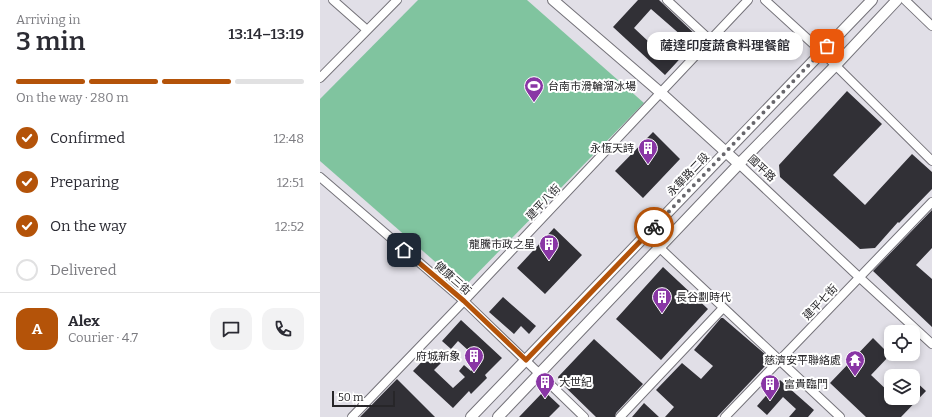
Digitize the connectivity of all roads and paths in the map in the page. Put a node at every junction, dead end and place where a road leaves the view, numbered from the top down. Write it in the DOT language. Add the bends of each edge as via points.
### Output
graph roads {
  1 [pos="332,0"];
  2 [pos="397,0"];
  3 [pos="552,0"];
  4 [pos="666,0"];
  5 [pos="748,0"];
  6 [pos="765,0"];
  7 [pos="872,0"];
  8 [pos="897,0"];
  9 [pos="906,0"];
  10 [pos="932,26"];
  11 [pos="367,30"];
  12 [pos="710,40"];
  13 [pos="822,52"];
  14 [pos="835,66"];
  15 [pos="320,78"];
  16 [pos="661,92"];
  17 [pos="726,152"];
  18 [pos="932,161"];
  19 [pos="739,164"];
  20 [pos="320,177"];
  21 [pos="932,202"];
  22 [pos="646,235"];
  23 [pos="660,248"];
  24 [pos="859,277"];
  25 [pos="464,301"];
  26 [pos="723,308"];
  27 [pos="932,344"];
  28 [pos="526,360"];
  29 [pos="779,360"];
  30 [pos="540,374"];
  31 [pos="834,415"];
  32 [pos="352,417"];
  33 [pos="472,417"];
  34 [pos="498,417"];
  35 [pos="584,417"];
  36 [pos="620,417"];
  37 [pos="725,417"];
  1 -- 11 [label="street"];
  2 -- 11 [label="street"];
  3 -- 16 [label="street, 國平路"];
  4 -- 12 [label="street"];
  5 -- 12 [label="street, 建平八街"];
  6 -- 13 [label="street"];
  7 -- 13 [label="street, 永華路二段"];
  8 -- 14 [label="street"];
  9 -- 10 [label="street"];
  11 -- 15 [label="street"];
  12 -- 16 [label="street, 建平八街"];
  13 -- 14 [label="street"];
  13 -- 17 [label="street, 永華路二段"];
  14 -- 18 [label="street"];
  14 -- 19 [label="street"];
  16 -- 17 [label="street, 國平路"];
  16 -- 25 [label="street, 建平八街"];
  17 -- 19 [label="street, 國平路"];
  17 -- 22 [label="street, 永華路二段"];
  19 -- 23 [label="street"];
  19 -- 24 [label="street, 國平路"];
  20 -- 25 [label="street, 健康三街"];
  21 -- 24 [label="street, 建平七街"];
  22 -- 23 [label="street"];
  22 -- 28 [label="street, 永華路二段"];
  23 -- 26 [label="street"];
  23 -- 30 [label="street"];
  24 -- 27 [label="street, 國平路"];
  24 -- 29 [label="street, 建平七街"];
  25 -- 28 [label="street, 健康三街"];
  25 -- 32 [label="street, 建平八街"];
  26 -- 29 [label="street"];
  26 -- 36 [label="street"];
  28 -- 30 [label="street, 健康三街"];
  28 -- 33 [label="street, 永華路二段"];
  29 -- 31 [label="street"];
  29 -- 37 [label="street, 建平七街"];
  30 -- 34 [label="street"];
  30 -- 35 [label="street, 健康三街"];
}
